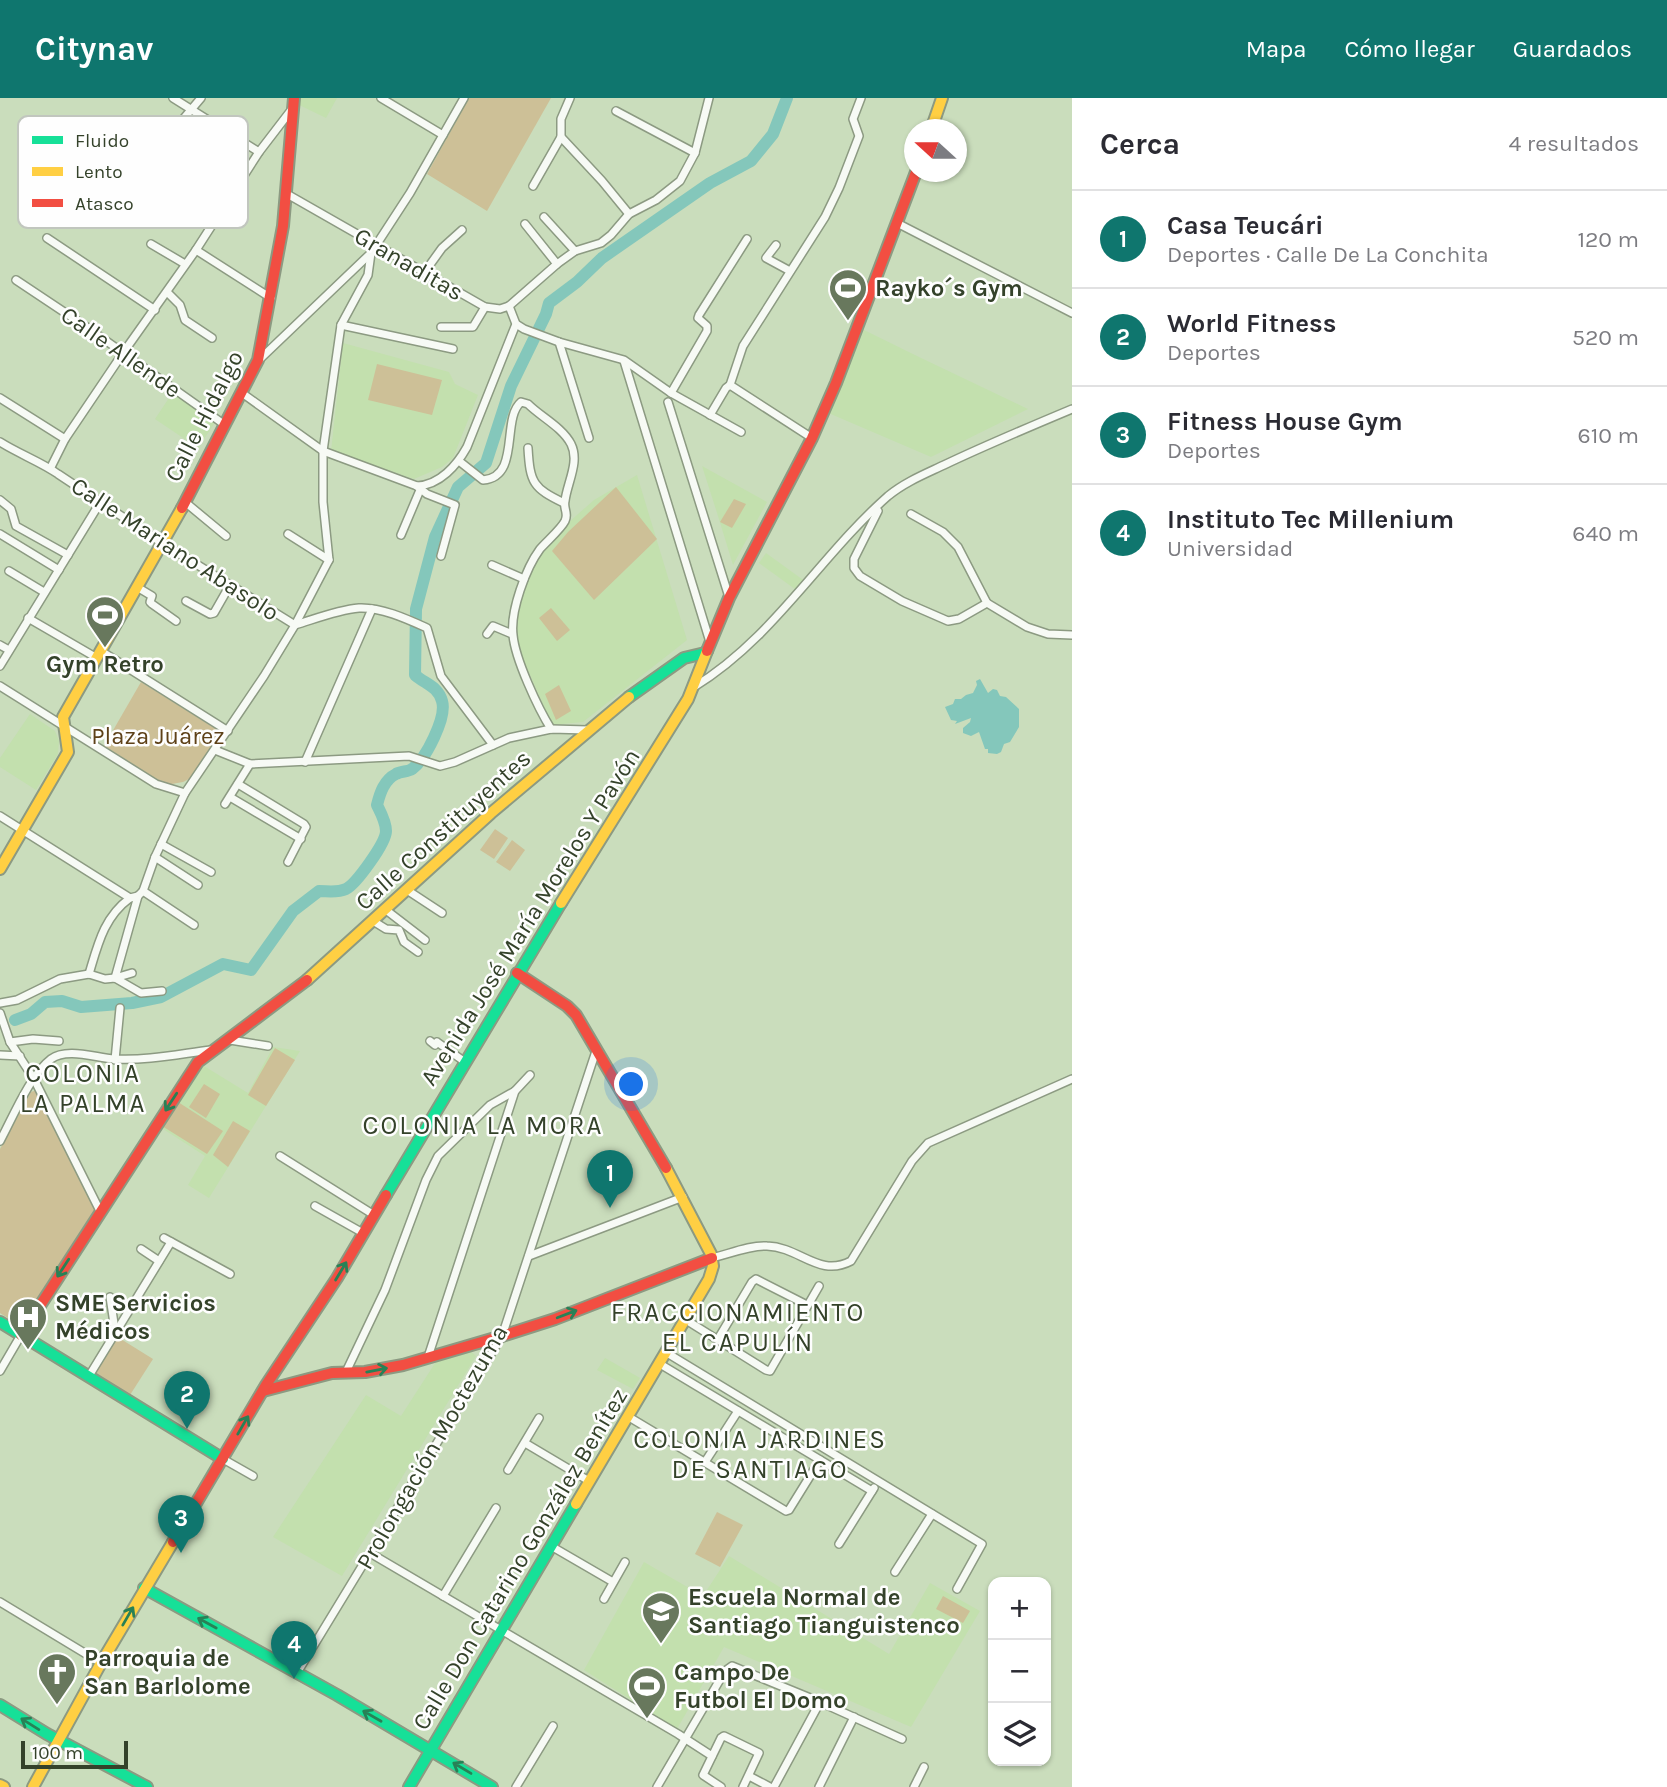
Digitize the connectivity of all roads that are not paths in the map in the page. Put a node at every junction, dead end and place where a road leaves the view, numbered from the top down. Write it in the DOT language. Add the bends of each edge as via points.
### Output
graph roads {
  1 [pos="173,98"];
  2 [pos="201,98"];
  3 [pos="381,98"];
  4 [pos="464,98"];
  5 [pos="570,98"];
  6 [pos="709,98"];
  7 [pos="861,98"];
  8 [pos="942,98"];
  9 [pos="293,104"];
  10 [pos="192,110"];
  11 [pos="616,111"];
  12 [pos="186,116"];
  13 [pos="202,116"];
  14 [pos="935,119"];
  15 [pos="443,135"];
  16 [pos="561,137"];
  17 [pos="248,145"];
  18 [pos="259,152"];
  19 [pos="695,153"];
  20 [pos="248,169"];
  21 [pos="912,182"];
  22 [pos="533,186"];
  23 [pos="287,194"];
  24 [pos="629,214"];
  25 [pos="544,216"];
  26 [pos="897,223"];
  27 [pos="525,224"];
  28 [pos="210,228"];
  29 [pos="462,230"];
  30 [pos="47,238"];
  31 [pos="747,239"];
  32 [pos="150,244"];
  33 [pos="776,245"];
  34 [pos="376,246"];
  35 [pos="196,250"];
  36 [pos="575,251"];
  37 [pos="371,253"];
  38 [pos="185,264"];
  39 [pos="556,264"];
  40 [pos="790,271"];
  41 [pos="424,273"];
  42 [pos="16,280"];
  43 [pos="167,292"];
  44 [pos="271,298"];
  45 [pos="509,306"];
  46 [pos="485,307"];
  47 [pos="155,310"];
  48 [pos="1072,313"];
  49 [pos="516,324"];
  50 [pos="341,325"];
  51 [pos="441,327"];
  52 [pos="212,338"];
  53 [pos="559,342"];
  54 [pos="453,349"];
  55 [pos="123,354"];
  56 [pos="258,360"];
  57 [pos="624,360"];
  58 [pos="730,385"];
  59 [pos="671,393"];
  60 [pos="242,394"];
  61 [pos="0,398"];
  62 [pos="668,402"];
  63 [pos="1072,409"];
  64 [pos="710,415"];
  65 [pos="225,425"];
  66 [pos="741,432"];
  67 [pos="589,438"];
  68 [pos="812,438"];
  69 [pos="65,439"];
  70 [pos="0,442"];
  71 [pos="528,449"];
  72 [pos="323,451"];
  73 [pos="459,461"];
  74 [pos="51,467"];
  75 [pos="419,488"];
  76 [pos="0,500"];
  77 [pos="101,501"];
  78 [pos="185,502"];
  79 [pos="883,502"];
  80 [pos="564,503"];
  81 [pos="911,514"];
  82 [pos="0,534"];
  83 [pos="288,534"];
  84 [pos="401,535"];
  85 [pos="226,536"];
  86 [pos="162,543"];
  87 [pos="68,555"];
  88 [pos="441,555"];
  89 [pos="329,560"];
  90 [pos="492,565"];
  91 [pos="59,569"];
  92 [pos="9,571"];
  93 [pos="524,579"];
  94 [pos="230,585"];
  95 [pos="137,587"];
  96 [pos="44,592"];
  97 [pos="729,597"];
  98 [pos="186,601"];
  99 [pos="987,603"];
  100 [pos="372,609"];
  101 [pos="28,618"];
  102 [pos="176,621"];
  103 [pos="295,625"];
  104 [pos="487,634"];
  105 [pos="512,634"];
  106 [pos="1072,635"];
  107 [pos="0,645"];
  108 [pos="708,647"];
  109 [pos="9,650"];
  110 [pos="99,655"];
  111 [pos="0,666"];
  112 [pos="0,686"];
  113 [pos="694,687"];
  114 [pos="62,724"];
  115 [pos="551,729"];
  116 [pos="588,730"];
  117 [pos="228,731"];
  118 [pos="493,745"];
  119 [pos="215,750"];
  120 [pos="305,762"];
  121 [pos="250,764"];
  122 [pos="238,784"];
  123 [pos="185,793"];
  124 [pos="0,817"];
  125 [pos="22,832"];
  126 [pos="301,839"];
  127 [pos="161,844"];
  128 [pos="155,857"];
  129 [pos="288,862"];
  130 [pos="0,869"];
  131 [pos="211,872"];
  132 [pos="198,885"];
  133 [pos="407,890"];
  134 [pos="137,895"];
  135 [pos="386,910"];
  136 [pos="442,913"];
  137 [pos="373,921"];
  138 [pos="194,925"];
  139 [pos="425,940"];
  140 [pos="418,952"];
  141 [pos="132,973"];
  142 [pos="517,973"];
  143 [pos="89,974"];
  144 [pos="116,978"];
  145 [pos="162,991"];
  146 [pos="0,1003"];
  147 [pos="120,1008"];
  148 [pos="0,1013"];
  149 [pos="230,1040"];
  150 [pos="10,1041"];
  151 [pos="59,1041"];
  152 [pos="430,1041"];
  153 [pos="268,1046"];
  154 [pos="214,1050"];
  155 [pos="596,1051"];
  156 [pos="0,1055"];
  157 [pos="20,1056"];
  158 [pos="115,1060"];
  159 [pos="465,1062"];
  160 [pos="530,1075"];
  161 [pos="34,1079"];
  162 [pos="1072,1079"];
  163 [pos="515,1091"];
  164 [pos="0,1140"];
  165 [pos="280,1156"];
  166 [pos="683,1197"];
  167 [pos="315,1206"];
  168 [pos="100,1210"];
  169 [pos="374,1215"];
  170 [pos="363,1233"];
  171 [pos="141,1249"];
  172 [pos="529,1256"];
  173 [pos="712,1258"];
  174 [pos="159,1261"];
  175 [pos="230,1274"];
  176 [pos="819,1286"];
  177 [pos="110,1297"];
  178 [pos="807,1305"];
  179 [pos="686,1320"];
  180 [pos="0,1322"];
  181 [pos="116,1330"];
  182 [pos="21,1335"];
  183 [pos="502,1336"];
  184 [pos="718,1339"];
  185 [pos="667,1353"];
  186 [pos="428,1357"];
  187 [pos="660,1364"];
  188 [pos="0,1371"];
  189 [pos="346,1372"];
  190 [pos="89,1376"];
  191 [pos="715,1382"];
  192 [pos="263,1391"];
  193 [pos="708,1393"];
  194 [pos="738,1411"];
  195 [pos="629,1417"];
  196 [pos="539,1419"];
  197 [pos="524,1443"];
  198 [pos="223,1459"];
  199 [pos="820,1460"];
  200 [pos="705,1462"];
  201 [pos="508,1470"];
  202 [pos="253,1476"];
  203 [pos="589,1480"];
  204 [pos="878,1481"];
  205 [pos="872,1491"];
  206 [pos="496,1508"];
  207 [pos="932,1514"];
  208 [pos="839,1545"];
  209 [pos="551,1546"];
  210 [pos="370,1553"];
  211 [pos="625,1562"];
  212 [pos="895,1572"];
  213 [pos="613,1582"];
  214 [pos="144,1588"];
  215 [pos="957,1589"];
  216 [pos="443,1596"];
  217 [pos="604,1599"];
  218 [pos="0,1602"];
  219 [pos="502,1631"];
  220 [pos="101,1663"];
  221 [pos="297,1672"];
  222 [pos="820,1702"];
  223 [pos="0,1705"];
  224 [pos="855,1717"];
  225 [pos="552,1726"];
  226 [pos="902,1739"];
  227 [pos="685,1740"];
  228 [pos="60,1741"];
  229 [pos="431,1750"];
  230 [pos="712,1756"];
  231 [pos="924,1767"];
  232 [pos="749,1776"];
  233 [pos="134,1784"];
  234 [pos="33,1787"];
  235 [pos="147,1787"];
  236 [pos="409,1787"];
  237 [pos="492,1787"];
  238 [pos="516,1787"];
  239 [pos="657,1787"];
  240 [pos="721,1787"];
  241 [pos="743,1787"];
  242 [pos="772,1787"];
  243 [pos="819,1787"];
  244 [pos="914,1787"];
  1 -- 10 [label="street"];
  2 -- 10 [label="street"];
  3 -- 15 [label="street"];
  4 -- 15 [label="street"];
  5 -- 16 [label="street" via="561,119"];
  6 -- 19 [label="street"];
  7 -- 40 [label="street" via="853,119 859,136 839,188"];
  8 -- 14 [label="main road"];
  9 -- 18 [label="street"];
  9 -- 23 [label="main road, Calle Hidalgo"];
  10 -- 12 [label="street"];
  10 -- 13 [label="street"];
  11 -- 19 [label="street"];
  15 -- 34 [label="street"];
  16 -- 22 [label="street"];
  16 -- 24 [label="street"];
  17 -- 18 [label="street"];
  18 -- 20 [label="street"];
  19 -- 24 [label="street" via="681,181"];
  21 -- 26 [label="main road, Avenida José María Morelos Y Pavón"];
  23 -- 34 [label="street, Granaditas"];
  23 -- 44 [label="main road, Calle Hidalgo"];
  24 -- 36 [label="street" via="601,243"];
  25 -- 36 [label="street"];
  26 -- 48 [label="street"];
  26 -- 68 [label="main road, Avenida José María Morelos Y Pavón"];
  27 -- 39 [label="street"];
  28 -- 35 [label="street"];
  29 -- 41 [label="street"];
  30 -- 47 [label="street"];
  31 -- 59 [label="street" via="699,315 707,331"];
  32 -- 38 [label="street"];
  33 -- 40 [label="street" via="766,258"];
  34 -- 37 [label="street"];
  34 -- 41 [label="street, Granaditas"];
  35 -- 38 [label="street"];
  35 -- 44 [label="street"];
  36 -- 39 [label="street"];
  37 -- 50 [label="street" via="368,275"];
  37 -- 56 [label="street"];
  38 -- 43 [label="street"];
  39 -- 45 [label="street"];
  40 -- 58 [label="street" via="743,346"];
  41 -- 46 [label="street, Granaditas"];
  42 -- 55 [label="street, Calle Allende"];
  43 -- 47 [label="street"];
  43 -- 52 [label="street" via="180,305 185,320"];
  44 -- 56 [label="main road, Calle Hidalgo"];
  45 -- 46 [label="street, Granaditas"];
  45 -- 49 [label="street"];
  46 -- 51 [label="street" via="473,327"];
  47 -- 55 [label="street"];
  49 -- 53 [label="street"];
  49 -- 73 [label="street"];
  50 -- 54 [label="street"];
  50 -- 72 [label="street"];
  53 -- 57 [label="street"];
  53 -- 67 [label="street"];
  55 -- 65 [label="street, Calle Allende"];
  55 -- 69 [label="street"];
  56 -- 60 [label="main road, Calle Hidalgo"];
  57 -- 59 [label="street"];
  57 -- 108 [label="street"];
  58 -- 64 [label="street"];
  58 -- 68 [label="street"];
  59 -- 64 [label="street"];
  60 -- 65 [label="main road, Calle Hidalgo"];
  60 -- 72 [label="street"];
  61 -- 69 [label="street"];
  62 -- 97 [label="street"];
  63 -- 79 [label="street" via="903,484"];
  64 -- 66 [label="street"];
  65 -- 78 [label="main road, Calle Hidalgo"];
  68 -- 97 [label="main road, Avenida José María Morelos Y Pavón"];
  69 -- 74 [label="street"];
  70 -- 74 [label="street, Calle Mariano Abasolo"];
  71 -- 80 [label="street" via="532,482"];
  72 -- 75 [label="street"];
  72 -- 89 [label="street"];
  73 -- 75 [label="street"];
  73 -- 80 [label="street" via="483,480 491,479 504,463 514,412 524,402 572,445 574,457"];
  74 -- 77 [label="street, Calle Mariano Abasolo"];
  75 -- 84 [label="street"];
  75 -- 88 [label="street" via="455,505"];
  76 -- 87 [label="street" via="12,509 16,526"];
  77 -- 86 [label="street, Calle Mariano Abasolo"];
  77 -- 87 [label="street"];
  78 -- 85 [label="street"];
  78 -- 86 [label="main road, Calle Hidalgo"];
  79 -- 99 [label="street" via="854,559 860,576 948,621"];
  79 -- 113 [label="street" via="732,662"];
  80 -- 93 [label="street" via="564,524 530,564"];
  81 -- 99 [label="street" via="943,532 958,547"];
  82 -- 91 [label="street"];
  83 -- 89 [label="street"];
  86 -- 94 [label="street, Calle Mariano Abasolo"];
  86 -- 95 [label="main road, Calle Hidalgo"];
  87 -- 91 [label="street"];
  89 -- 103 [label="street"];
  90 -- 93 [label="street"];
  91 -- 96 [label="street"];
  92 -- 96 [label="street"];
  93 -- 105 [label="street"];
  94 -- 98 [label="street" via="214,613"];
  94 -- 103 [label="street, Calle Mariano Abasolo"];
  95 -- 102 [label="street"];
  95 -- 110 [label="main road, Calle Hidalgo"];
  96 -- 101 [label="street"];
  97 -- 108 [label="main road, Avenida José María Morelos Y Pavón"];
  99 -- 106 [label="street" via="1027,627"];
  100 -- 103 [label="street, Calle Mariano Abasolo" via="356,608"];
  100 -- 118 [label="street, Calle Mariano Abasolo" via="427,628 441,676"];
  100 -- 120 [label="street"];
  101 -- 109 [label="street"];
  101 -- 110 [label="street"];
  103 -- 117 [label="street"];
  104 -- 105 [label="street" via="496,626"];
  105 -- 115 [label="street"];
  107 -- 109 [label="street"];
  108 -- 113 [label="main road, Avenida José María Morelos Y Pavón"];
  108 -- 116 [label="main road, Calle Constituyentes" via="639,689"];
  109 -- 111 [label="street"];
  110 -- 114 [label="main road, Calle Hidalgo"];
  110 -- 117 [label="street"];
  112 -- 114 [label="street"];
  113 -- 142 [label="main road, Avenida José María Morelos Y Pavón"];
  114 -- 123 [label="street" via="156,784"];
  114 -- 125 [label="main road" via="68,752"];
  115 -- 116 [label="street"];
  115 -- 118 [label="street"];
  116 -- 133 [label="main road, Calle Constituyentes"];
  117 -- 119 [label="street"];
  118 -- 120 [label="street" via="436,765 409,756"];
  119 -- 121 [label="street"];
  119 -- 123 [label="street"];
  120 -- 121 [label="street"];
  121 -- 122 [label="street"];
  122 -- 126 [label="street" via="304,824"];
  122 -- 126 [label="street" via="227,800"];
  123 -- 127 [label="street"];
  124 -- 125 [label="street"];
  125 -- 130 [label="main road"];
  125 -- 134 [label="street"];
  126 -- 129 [label="street"];
  127 -- 128 [label="street"];
  127 -- 131 [label="street"];
  128 -- 132 [label="street"];
  128 -- 134 [label="street"];
  133 -- 135 [label="main road, Calle Constituyentes"];
  133 -- 136 [label="street"];
  134 -- 138 [label="street"];
  134 -- 143 [label="street" via="107,922"];
  134 -- 144 [label="street"];
  135 -- 137 [label="main road, Calle Constituyentes"];
  135 -- 139 [label="street"];
  137 -- 140 [label="street" via="398,930 404,942"];
  137 -- 149 [label="main road, Calle Constituyentes"];
  141 -- 144 [label="street"];
  142 -- 155 [label="main road" via="567,1006"];
  142 -- 159 [label="main road, Avenida José María Morelos Y Pavón"];
  143 -- 144 [label="street"];
  143 -- 146 [label="street" via="60,979 17,1000"];
  144 -- 145 [label="street" via="141,993"];
  147 -- 158 [label="street"];
  148 -- 150 [label="street"];
  149 -- 153 [label="street"];
  149 -- 154 [label="main road, Calle Constituyentes"];
  150 -- 151 [label="street"];
  150 -- 157 [label="street"];
  152 -- 159 [label="street"];
  154 -- 158 [label="street"];
  154 -- 168 [label="main road, Calle Constituyentes, one-way" via="198,1062"];
  155 -- 166 [label="main road"];
  155 -- 172 [label="street, Prolongación Moctezuma"];
  156 -- 157 [label="street"];
  157 -- 161 [label="street"];
  158 -- 161 [label="street" via="62,1054"];
  159 -- 169 [label="main road, Avenida José María Morelos Y Pavón"];
  160 -- 163 [label="street"];
  161 -- 164 [label="street"];
  161 -- 168 [label="street"];
  162 -- 173 [label="street" via="928,1143 912,1160 852,1261 839,1267 825,1266 767,1246"];
  163 -- 186 [label="street"];
  163 -- 189 [label="street" via="490,1105 438,1156 385,1290"];
  165 -- 169 [label="street"];
  166 -- 172 [label="street"];
  166 -- 173 [label="main road"];
  167 -- 170 [label="street"];
  168 -- 182 [label="main road, Calle Constituyentes, one-way"];
  169 -- 170 [label="main road, Avenida José María Morelos Y Pavón"];
  192 -- 170 [label="main road, Avenida José María Morelos Y Pavón, one-way"];
  171 -- 174 [label="street"];
  172 -- 183 [label="street, Prolongación Moctezuma"];
  173 -- 179 [label="main road, Calle Don Catarino González Benítez" via="712,1273"];
  183 -- 173 [label="main road, one-way"];
  174 -- 175 [label="street" via="167,1240"];
  174 -- 181 [label="street"];
  176 -- 178 [label="street"];
  177 -- 181 [label="street"];
  178 -- 184 [label="street" via="756,1279"];
  178 -- 184 [label="street" via="770,1371"];
  179 -- 184 [label="street"];
  179 -- 185 [label="main road, Calle Don Catarino González Benítez"];
  180 -- 182 [label="main road"];
  181 -- 190 [label="street"];
  182 -- 188 [label="street"];
  182 -- 190 [label="main road"];
  183 -- 186 [label="main road"];
  183 -- 210 [label="street, Prolongación Moctezuma"];
  185 -- 187 [label="main road, Calle Don Catarino González Benítez"];
  185 -- 191 [label="street"];
  189 -- 186 [label="main road, one-way" via="383,1369"];
  187 -- 193 [label="street"];
  187 -- 195 [label="main road, Calle Don Catarino González Benítez"];
  189 -- 192 [label="main road"];
  190 -- 198 [label="main road"];
  191 -- 193 [label="street"];
  191 -- 204 [label="street"];
  198 -- 192 [label="main road, Avenida José María Morelos Y Pavón, one-way"];
  193 -- 194 [label="street"];
  194 -- 199 [label="street"];
  194 -- 200 [label="street"];
  195 -- 200 [label="street"];
  195 -- 203 [label="main road, Calle Don Catarino González Benítez"];
  196 -- 197 [label="street"];
  197 -- 201 [label="street"];
  197 -- 203 [label="street"];
  198 -- 202 [label="street"];
  198 -- 214 [label="main road, Avenida José María Morelos Y Pavón"];
  199 -- 200 [label="street" via="786,1511"];
  199 -- 205 [label="street"];
  203 -- 209 [label="main road, Calle Don Catarino González Benítez"];
  204 -- 205 [label="street"];
  204 -- 207 [label="street"];
  205 -- 208 [label="street"];
  206 -- 216 [label="street"];
  207 -- 212 [label="street"];
  207 -- 215 [label="street" via="982,1544"];
  209 -- 213 [label="street"];
  209 -- 219 [label="main road, Calle Don Catarino González Benítez"];
  210 -- 216 [label="street"];
  210 -- 221 [label="street, Prolongación Moctezuma"];
  211 -- 213 [label="street"];
  213 -- 217 [label="street"];
  220 -- 214 [label="main road, Avenida José María Morelos Y Pavón, one-way"];
  221 -- 214 [label="main road, one-way"];
  216 -- 219 [label="street"];
  218 -- 220 [label="street"];
  219 -- 227 [label="street"];
  219 -- 229 [label="main road, Calle Don Catarino González Benítez"];
  220 -- 228 [label="main road, Avenida José María Morelos Y Pavón"];
  229 -- 221 [label="main road, one-way"];
  222 -- 224 [label="street"];
  222 -- 227 [label="street" via="732,1666"];
  222 -- 242 [label="street"];
  228 -- 223 [label="main road, one-way"];
  224 -- 226 [label="street"];
  224 -- 243 [label="street"];
  225 -- 238 [label="street"];
  227 -- 230 [label="street"];
  227 -- 239 [label="street"];
  228 -- 233 [label="main road"];
  228 -- 234 [label="main road, Avenida José María Morelos Y Pavón"];
  229 -- 236 [label="main road, Calle Don Catarino González Benítez"];
  237 -- 229 [label="main road, one-way"];
  230 -- 232 [label="street" via="723,1736 758,1752"];
  230 -- 240 [label="street" via="703,1776"];
  231 -- 244 [label="street"];
  232 -- 241 [label="street"];
  232 -- 242 [label="street"];
  233 -- 235 [label="main road"];
}
